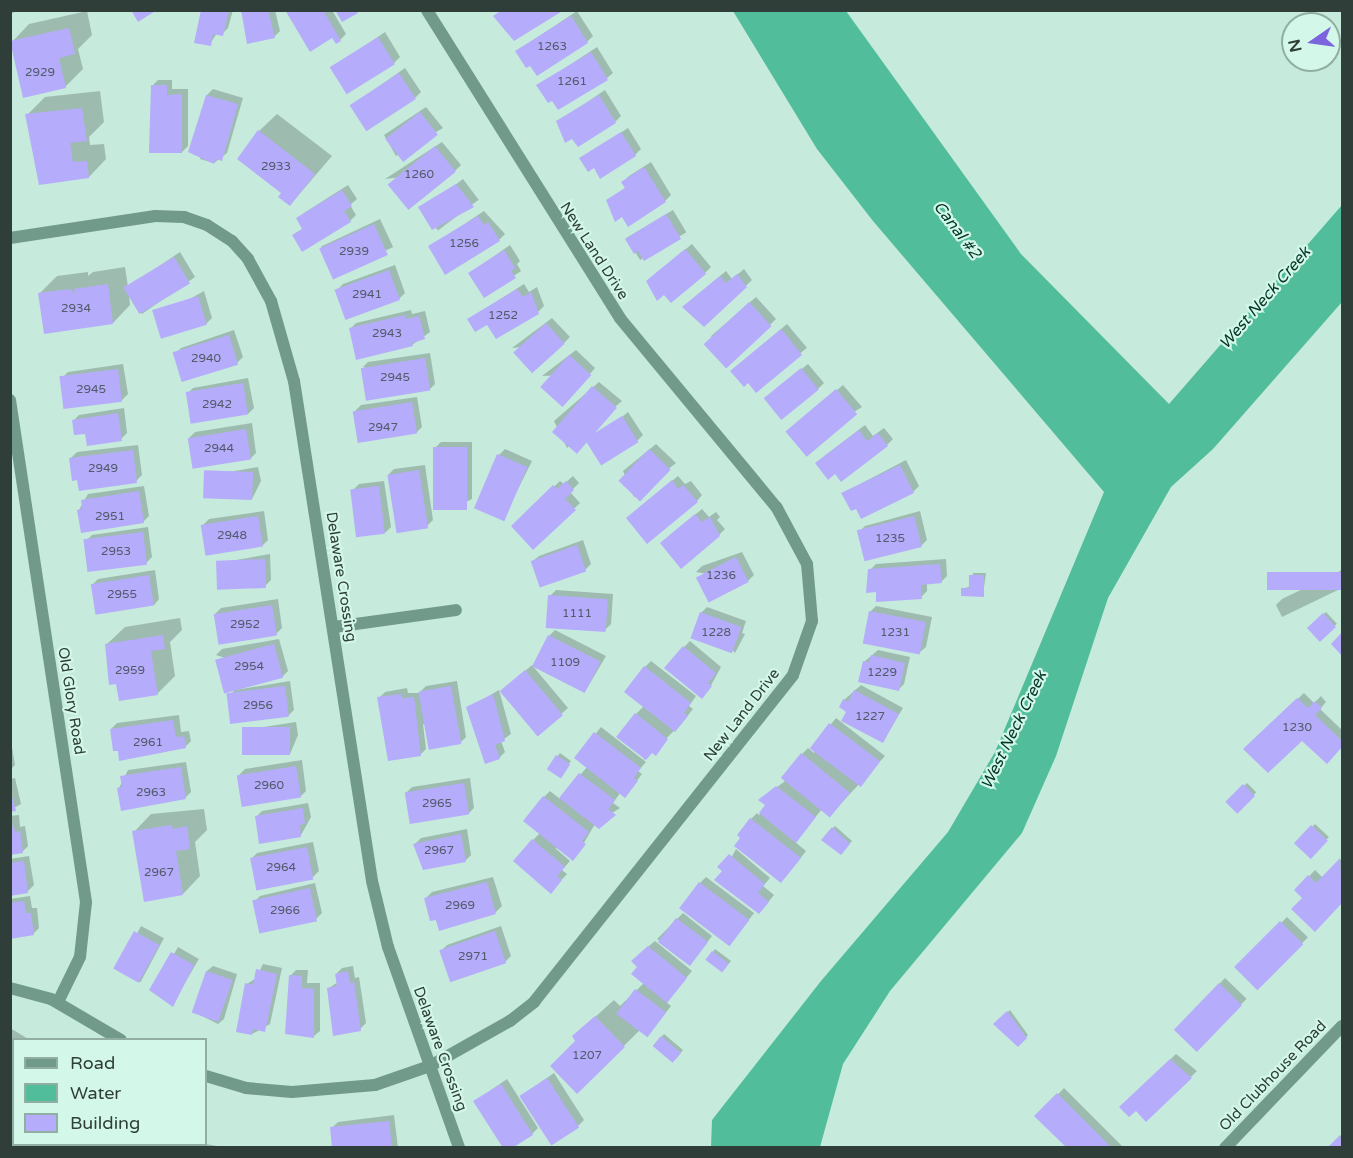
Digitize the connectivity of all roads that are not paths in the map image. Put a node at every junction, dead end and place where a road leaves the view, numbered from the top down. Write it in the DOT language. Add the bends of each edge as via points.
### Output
graph roads {
  1 [pos="427,10"];
  2 [pos="10,238"];
  3 [pos="10,400"];
  4 [pos="456,610"];
  5 [pos="334,627"];
  6 [pos="10,988"];
  7 [pos="58,1002"];
  8 [pos="1340,1034"];
  9 [pos="118,1038"];
  10 [pos="430,1066"];
  11 [pos="207,1076"];
  12 [pos="459,1148"];
  13 [pos="1225,1148"];
  1 -- 10 [label="street, New Land Drive" via="620,318 777,508 801,548 813,593 807,644 793,675 534,1002 468,1048"];
  2 -- 5 [label="street, Delaware Crossing" via="155,216 184,217 207,225 232,241 248,259 286,344"];
  3 -- 7 [label="street, Old Glory Road" via="86,902 80,957"];
  4 -- 5 [label="street"];
  5 -- 10 [label="street, Delaware Crossing" via="372,881 388,947"];
  6 -- 7 [label="street"];
  7 -- 9 [label="street"];
  8 -- 13 [label="street, Old Clubhouse Road"];
  10 -- 11 [label="street, New Land Drive" via="375,1085 329,1091 246,1088"];
  10 -- 12 [label="street, Delaware Crossing"];
}
